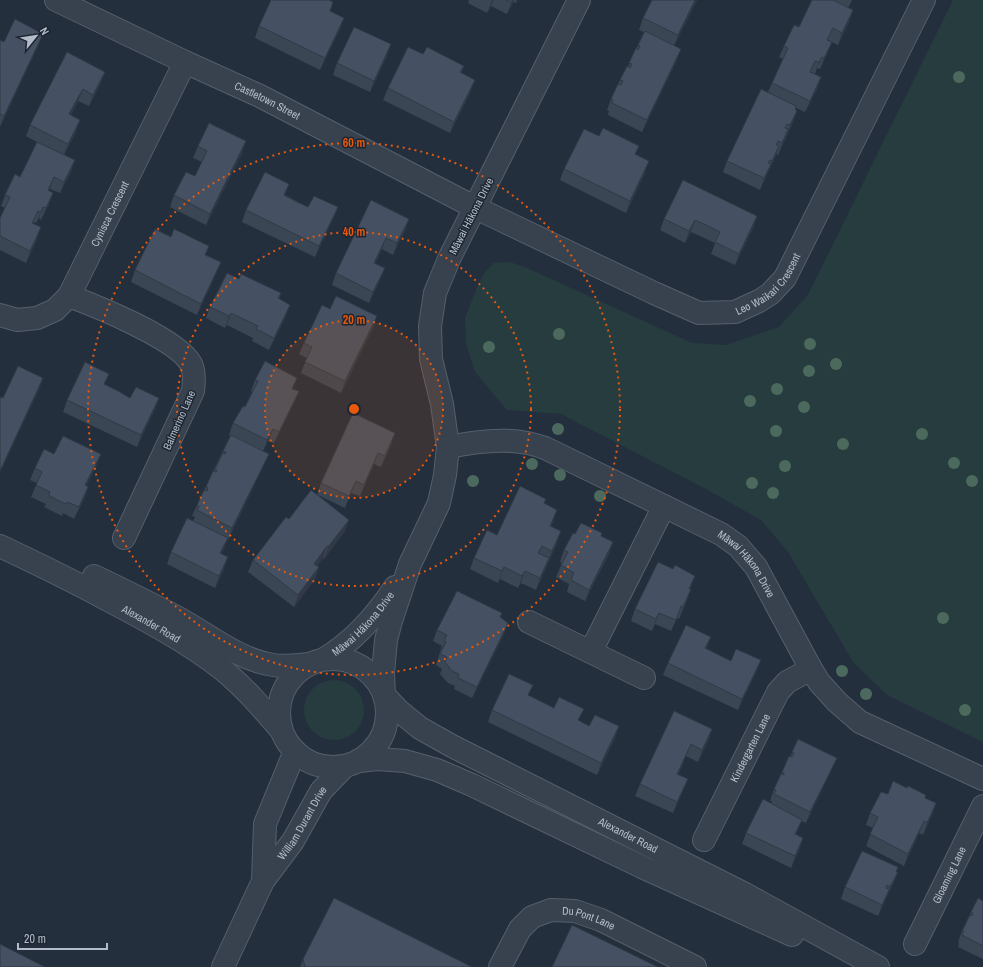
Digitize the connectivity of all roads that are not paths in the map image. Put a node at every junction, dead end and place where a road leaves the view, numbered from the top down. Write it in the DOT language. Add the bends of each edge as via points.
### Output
graph roads {
  1 [pos="56,0"];
  2 [pos="579,0"];
  3 [pos="924,0"];
  4 [pos="185,62"];
  5 [pos="476,208"];
  6 [pos="69,296"];
  7 [pos="0,316"];
  8 [pos="448,447"];
  9 [pos="664,506"];
  10 [pos="124,538"];
  11 [pos="0,540"];
  12 [pos="0,546"];
  13 [pos="410,564"];
  14 [pos="529,622"];
  15 [pos="591,651"];
  16 [pos="317,661"];
  17 [pos="811,670"];
  18 [pos="644,678"];
  19 [pos="384,695"];
  20 [pos="281,730"];
  21 [pos="295,751"];
  22 [pos="352,764"];
  23 [pos="983,779"];
  24 [pos="983,806"];
  25 [pos="704,840"];
  26 [pos="263,881"];
  27 [pos="915,944"];
  28 [pos="222,967"];
  29 [pos="500,967"];
  30 [pos="695,967"];
  31 [pos="858,967"];
  32 [pos="878,967"];
  1 -- 4 [label="street, Castletown Street"];
  2 -- 5 [label="street, Māwai Hākona Drive"];
  3 -- 5 [label="street, Leo Waikari Crescent" via="786,278 770,294 736,312 699,313"];
  4 -- 5 [label="street, Castletown Street" via="260,96"];
  4 -- 6 [label="street, Cynisca Crescent"];
  5 -- 8 [label="street, Māwai Hākona Drive" via="449,259 435,293 430,326 431,358 442,404"];
  6 -- 7 [label="street, Cynisca Crescent" via="55,310 37,318 17,320"];
  6 -- 10 [label="street, Balmerino Lane" via="97,306 159,338 178,349 191,364 193,391"];
  8 -- 9 [label="street, Māwai Hākona Drive" via="480,442 527,443 545,448"];
  8 -- 13 [label="street, Māwai Hākona Drive" via="439,504"];
  9 -- 15 [label="street"];
  9 -- 17 [label="street, Māwai Hākona Drive" via="738,546 756,567"];
  11 -- 16 [label="street, Alexander Road" via="97,578 180,619 250,659 286,666"];
  12 -- 20 [label="street, Alexander Road" via="98,594 181,640 223,670 260,705"];
  13 -- 16 [label="street, Māwai Hākona Drive" via="369,622 336,651"];
  13 -- 19 [label="street, Māwai Hākona Drive" via="386,640"];
  14 -- 15 [label="street"];
  15 -- 18 [label="street"];
  16 -- 19 [label="street, Alexander Road" via="339,659 354,662 367,670 377,681"];
  16 -- 20 [label="street, Alexander Road" via="296,673 286,685 280,699 278,714"];
  17 -- 23 [label="street, Māwai Hākona Drive" via="837,702 860,722"];
  17 -- 25 [label="street, Kindergarten Lane" via="787,682 778,692"];
  19 -- 22 [label="street, Alexander Road" via="388,709 381,739 372,752"];
  19 -- 32 [label="street, Alexander Road" via="420,728 452,746 745,894"];
  20 -- 21 [label="street, Alexander Road"];
  21 -- 22 [label="street, Alexander Road" via="309,762 326,767"];
  21 -- 26 [label="street, William Durant Drive" via="265,824"];
  22 -- 26 [label="street, William Durant Drive" via="321,791 293,841"];
  22 -- 31 [label="street, Alexander Road" via="378,759 405,761 437,770"];
  24 -- 27 [label="street, Gloaming Lane"];
  26 -- 28 [label="street, William Durant Drive"];
  29 -- 30 [label="street, Du Pont Lane" via="520,929 532,917 551,910 575,911 602,920"];
}
